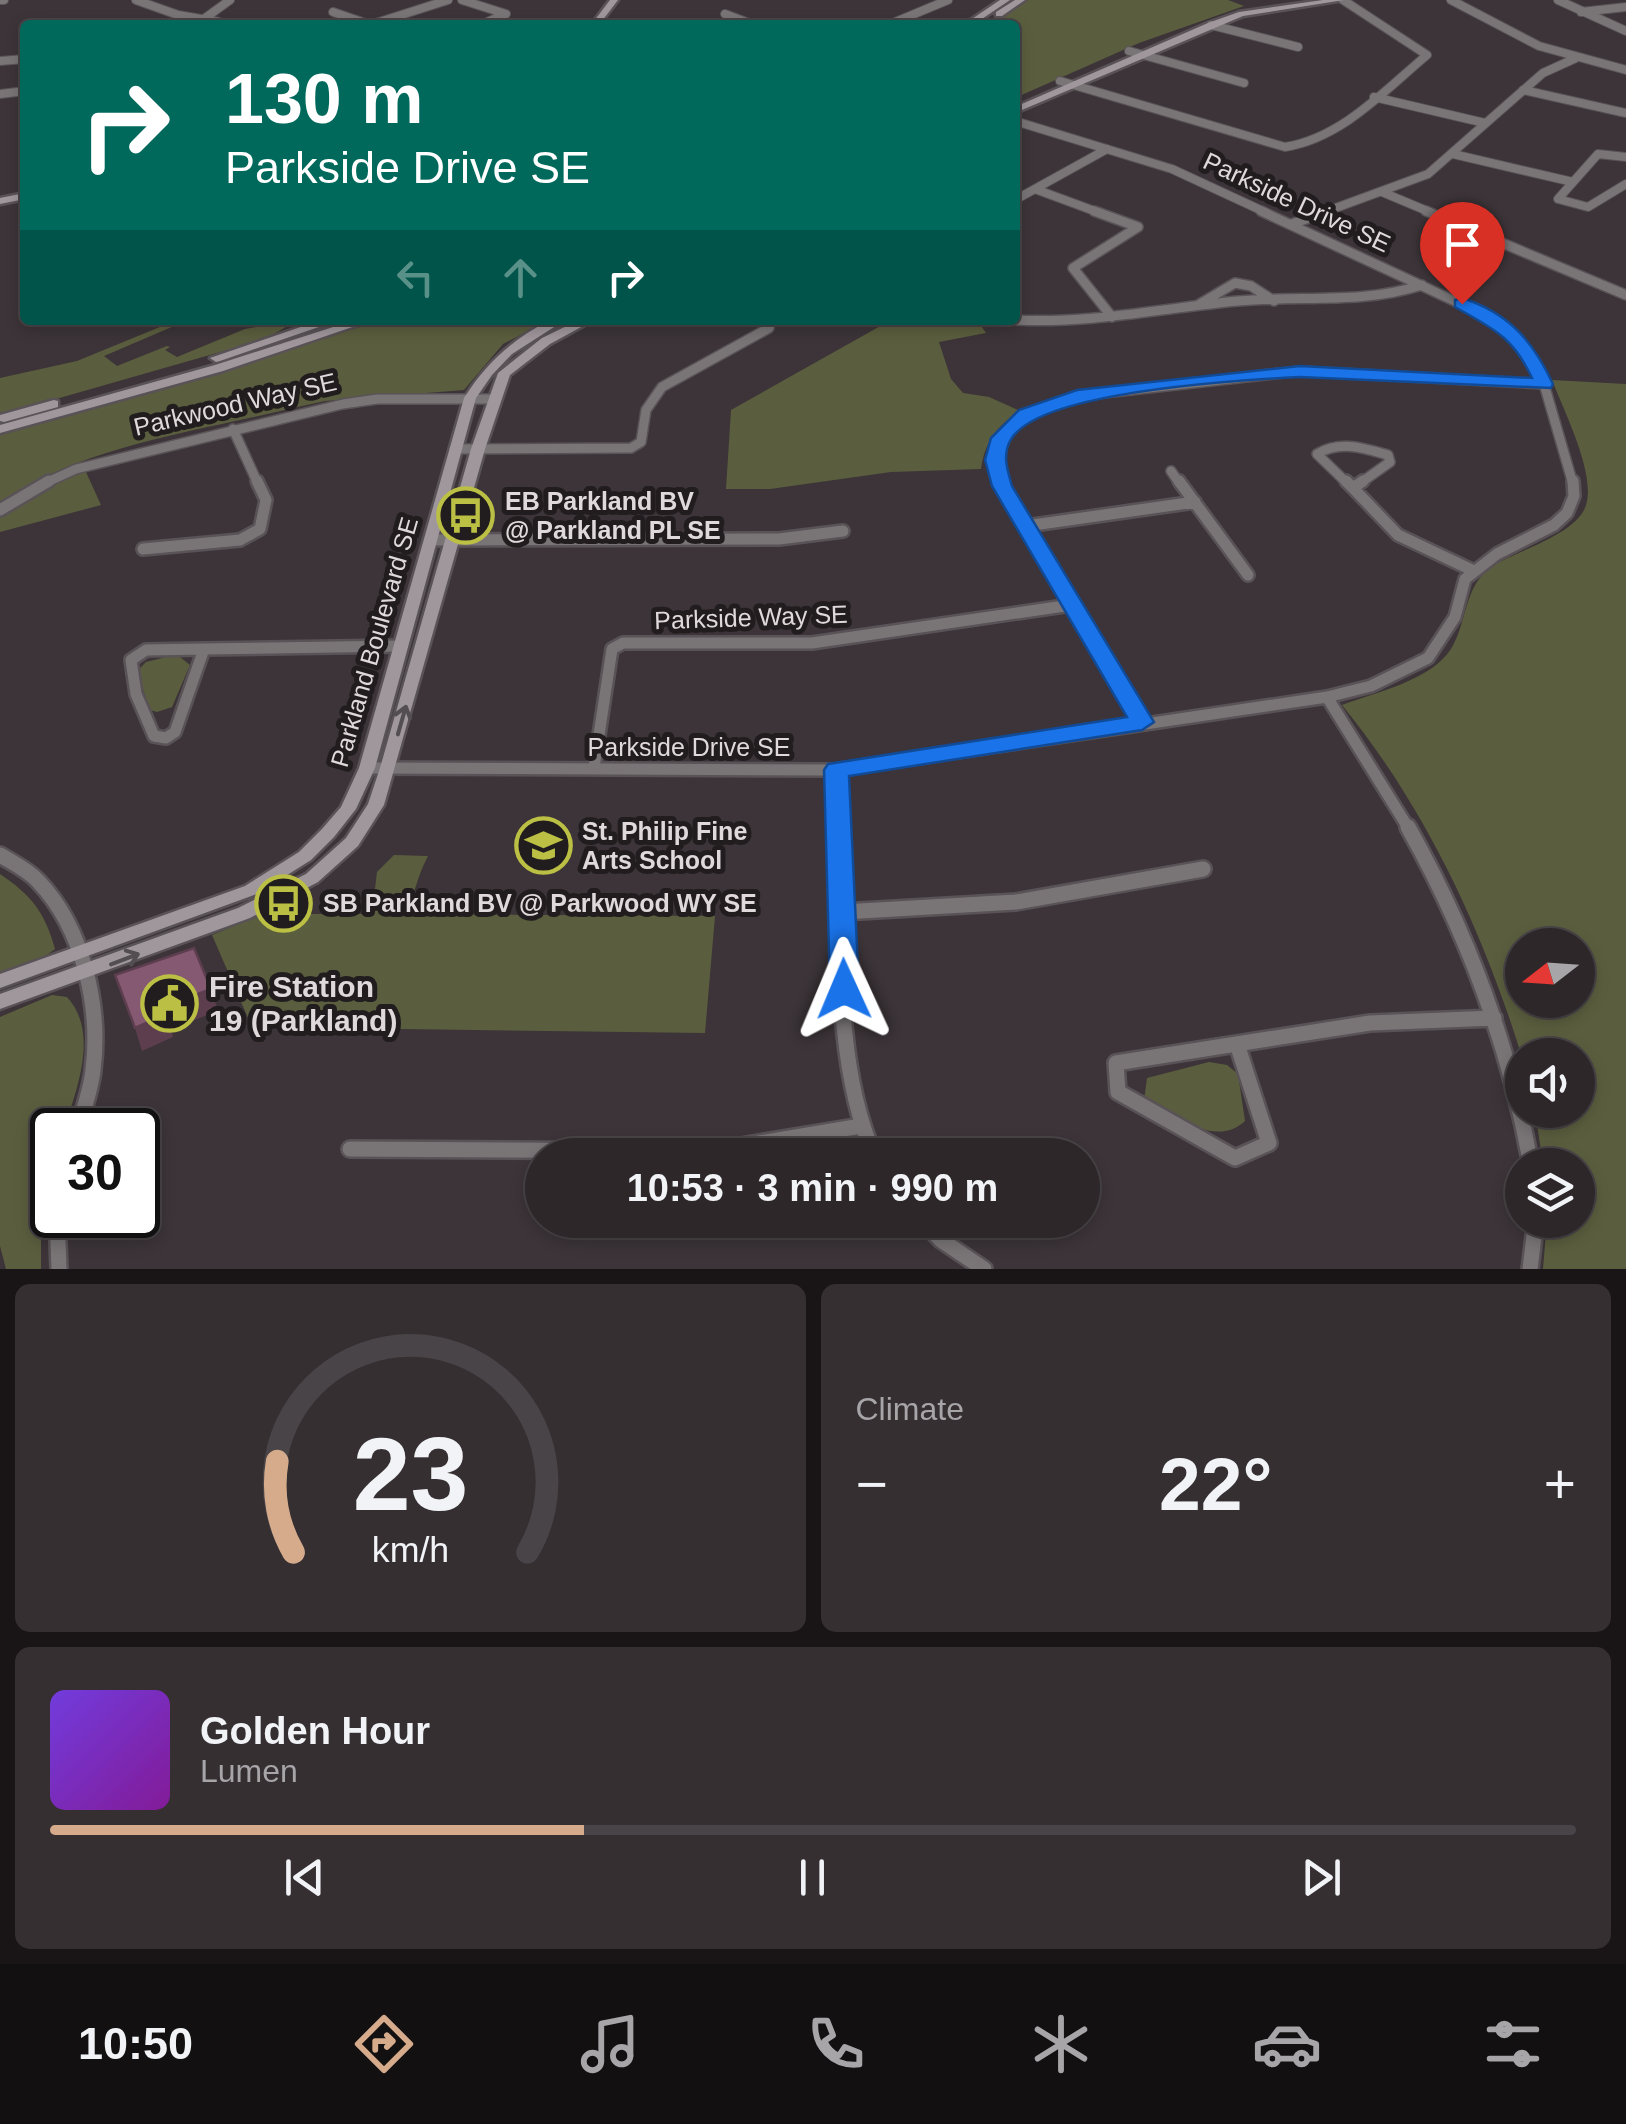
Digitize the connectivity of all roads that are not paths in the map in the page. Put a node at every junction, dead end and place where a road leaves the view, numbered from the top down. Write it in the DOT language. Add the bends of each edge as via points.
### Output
graph roads {
  1 [pos="136,0"];
  2 [pos="230,0"];
  3 [pos="448,0"];
  4 [pos="462,0"];
  5 [pos="948,0"];
  6 [pos="1006,0"];
  7 [pos="1021,0"];
  8 [pos="1294,0"];
  9 [pos="1341,0"];
  10 [pos="1452,0"];
  11 [pos="1558,0"];
  12 [pos="1626,7"];
  13 [pos="333,12"];
  14 [pos="1581,12"];
  15 [pos="725,14"];
  16 [pos="202,20"];
  17 [pos="356,20"];
  18 [pos="386,20"];
  19 [pos="492,20"];
  20 [pos="741,20"];
  21 [pos="900,20"];
  22 [pos="975,20"];
  23 [pos="991,20"];
  24 [pos="1211,24"];
  25 [pos="1626,31"];
  26 [pos="1298,46"];
  27 [pos="1128,51"];
  28 [pos="1140,54"];
  29 [pos="1576,58"];
  30 [pos="1626,70"];
  31 [pos="1244,82"];
  32 [pos="1065,83"];
  33 [pos="1523,90"];
  34 [pos="1374,97"];
  35 [pos="1020,100"];
  36 [pos="1020,107"];
  37 [pos="1626,113"];
  38 [pos="1020,123"];
  39 [pos="1485,123"];
  40 [pos="1107,149"];
  41 [pos="1453,154"];
  42 [pos="1626,157"];
  43 [pos="1573,182"];
  44 [pos="1626,184"];
  45 [pos="1036,190"];
  46 [pos="1382,192"];
  47 [pos="1020,198"];
  48 [pos="1292,224"];
  49 [pos="1422,285"];
  50 [pos="1626,295"];
  51 [pos="1274,300"];
  52 [pos="1196,306"];
  53 [pos="1112,317"];
  54 [pos="1020,320"];
  55 [pos="318,325"];
  56 [pos="352,325"];
  57 [pos="550,325"];
  58 [pos="578,325"];
  59 [pos="769,325"];
  60 [pos="1544,384"];
  61 [pos="470,398"];
  62 [pos="494,398"];
  63 [pos="0,418"];
  64 [pos="0,429"];
  65 [pos="233,429"];
  66 [pos="454,449"];
  67 [pos="478,449"];
  68 [pos="1171,471"];
  69 [pos="1353,488"];
  70 [pos="1195,502"];
  71 [pos="0,510"];
  72 [pos="1026,526"];
  73 [pos="842,531"];
  74 [pos="430,540"];
  75 [pos="453,540"];
  76 [pos="143,549"];
  77 [pos="1474,570"];
  78 [pos="1248,575"];
  79 [pos="1071,605"];
  80 [pos="400,646"];
  81 [pos="204,648"];
  82 [pos="1327,697"];
  83 [pos="1142,722"];
  84 [pos="367,768"];
  85 [pos="388,768"];
  86 [pos="594,768"];
  87 [pos="836,770"];
  88 [pos="328,833"];
  89 [pos="352,842"];
  90 [pos="0,855"];
  91 [pos="1204,869"];
  92 [pos="843,912"];
  93 [pos="76,953"];
  94 [pos="83,974"];
  95 [pos="0,981"];
  96 [pos="0,1002"];
  97 [pos="1494,1018"];
  98 [pos="1237,1044"];
  99 [pos="83,1108"];
  100 [pos="861,1126"];
  101 [pos="866,1138"];
  102 [pos="1528,1148"];
  103 [pos="350,1149"];
  104 [pos="58,1238"];
  105 [pos="939,1238"];
  106 [pos="1534,1238"];
  107 [pos="59,1269"];
  108 [pos="984,1269"];
  109 [pos="1530,1269"];
  1 -- 16 [label="street"];
  2 -- 16 [label="street"];
  3 -- 18 [label="street"];
  4 -- 19 [label="street" via="506,14"];
  5 -- 21 [label="street"];
  6 -- 22 [label="street"];
  7 -- 23 [label="street"];
  8 -- 27 [label="street" via="1225,12"];
  9 -- 24 [label="street"];
  9 -- 34 [label="street" via="1427,55"];
  10 -- 29 [label="street" via="1508,33"];
  11 -- 14 [label="street"];
  12 -- 14 [label="street"];
  13 -- 17 [label="street"];
  14 -- 25 [label="street"];
  15 -- 20 [label="street"];
  24 -- 26 [label="street"];
  24 -- 28 [label="street"];
  27 -- 28 [label="street"];
  27 -- 32 [label="street"];
  28 -- 31 [label="street"];
  28 -- 32 [label="street"];
  29 -- 30 [label="street"];
  29 -- 33 [label="street"];
  32 -- 34 [label="street" via="1299,147"];
  32 -- 35 [label="street"];
  32 -- 36 [label="street"];
  33 -- 37 [label="street"];
  33 -- 39 [label="street"];
  34 -- 39 [label="street"];
  38 -- 40 [label="street, Parkside Drive SE"];
  39 -- 41 [label="street"];
  40 -- 45 [label="street"];
  40 -- 48 [label="street, Parkside Drive SE"];
  41 -- 43 [label="street"];
  41 -- 46 [label="street" via="1428,174"];
  42 -- 43 [label="street" via="1598,154"];
  43 -- 44 [label="street" via="1558,200 1588,208"];
  45 -- 47 [label="street"];
  45 -- 53 [label="street" via="1138,227 1072,268"];
  46 -- 48 [label="street"];
  46 -- 50 [label="street"];
  48 -- 49 [label="street, Parkside Drive SE"];
  49 -- 51 [label="street" via="1369,302"];
  49 -- 60 [label="street, Parkside Drive SE" via="1510,331 1527,348"];
  51 -- 52 [label="street"];
  51 -- 52 [label="street" via="1248,282 1226,282"];
  52 -- 53 [label="street"];
  53 -- 54 [label="street"];
  55 -- 63 [label="street"];
  56 -- 64 [label="street"];
  57 -- 61 [label="street, Parkland Boulevard SE" via="504,352"];
  58 -- 62 [label="street, Parkland Boulevard SE" via="504,372"];
  59 -- 67 [label="street" via="662,387 646,410 641,442 631,448"];
  60 -- 72 [label="street" via="1300,371 1077,396 1026,414 995,450 1002,486"];
  60 -- 77 [label="street, Parkside Drive SE" via="1574,496 1554,524"];
  61 -- 62 [label="street, Parkwood Way SE"];
  61 -- 65 [label="street, Parkwood Way SE" via="377,399"];
  61 -- 66 [label="street, Parkland Boulevard SE"];
  62 -- 67 [label="street, Parkland Boulevard SE"];
  65 -- 71 [label="street, Parkwood Way SE" via="76,469"];
  65 -- 76 [label="street" via="266,500 260,530 240,540"];
  66 -- 67 [label="street"];
  66 -- 74 [label="street, Parkland Boulevard SE"];
  67 -- 75 [label="street, Parkland Boulevard SE"];
  68 -- 70 [label="street"];
  69 -- 69 [label="street" via="1384,469 1388,455 1361,447 1320,449 1321,462"];
  69 -- 77 [label="street" via="1398,535"];
  70 -- 72 [label="street"];
  70 -- 78 [label="street"];
  72 -- 79 [label="street"];
  73 -- 75 [label="street" via="778,538"];
  74 -- 75 [label="street"];
  74 -- 80 [label="street, Parkland Boulevard SE"];
  85 -- 75 [label="street, Parkland Boulevard SE, one-way"];
  77 -- 82 [label="street, Parkside Drive SE" via="1428,658 1370,686"];
  79 -- 83 [label="street"];
  79 -- 86 [label="street, Parkside Way SE" via="812,643 624,643 612,649"];
  80 -- 81 [label="street"];
  80 -- 84 [label="street, Parkland Boulevard SE"];
  81 -- 81 [label="street" via="146,650 131,660 136,694 154,736 175,732"];
  82 -- 83 [label="street, Parkside Drive SE"];
  82 -- 97 [label="street" via="1387,785 1443,890"];
  83 -- 87 [label="street, Parkside Drive SE"];
  84 -- 85 [label="street, Parkside Drive SE"];
  84 -- 88 [label="street, Parkland Boulevard SE" via="348,810"];
  85 -- 86 [label="street, Parkside Drive SE"];
  85 -- 89 [label="street, Parkland Boulevard SE" via="376,805"];
  86 -- 87 [label="street, Parkside Drive SE"];
  87 -- 92 [label="street"];
  88 -- 89 [label="street"];
  88 -- 93 [label="street, Parkland Boulevard SE" via="250,890"];
  94 -- 89 [label="street, Parkland Boulevard SE, one-way" via="269,903 312,878"];
  90 -- 93 [label="street" via="37,880 62,913"];
  91 -- 92 [label="street" via="1016,902"];
  92 -- 100 [label="street" via="845,1027"];
  93 -- 94 [label="street"];
  93 -- 95 [label="street, Parkland Boulevard SE"];
  94 -- 96 [label="street, Parkland Boulevard SE"];
  94 -- 99 [label="street" via="93,1069"];
  97 -- 98 [label="street" via="1370,1023"];
  97 -- 102 [label="street"];
  98 -- 98 [label="street" via="1116,1062 1118,1092 1235,1158 1269,1143"];
  100 -- 101 [label="street"];
  100 -- 103 [label="street" via="687,1149"];
  104 -- 107 [label="street"];
  105 -- 108 [label="street"];
  106 -- 109 [label="street"];
}
